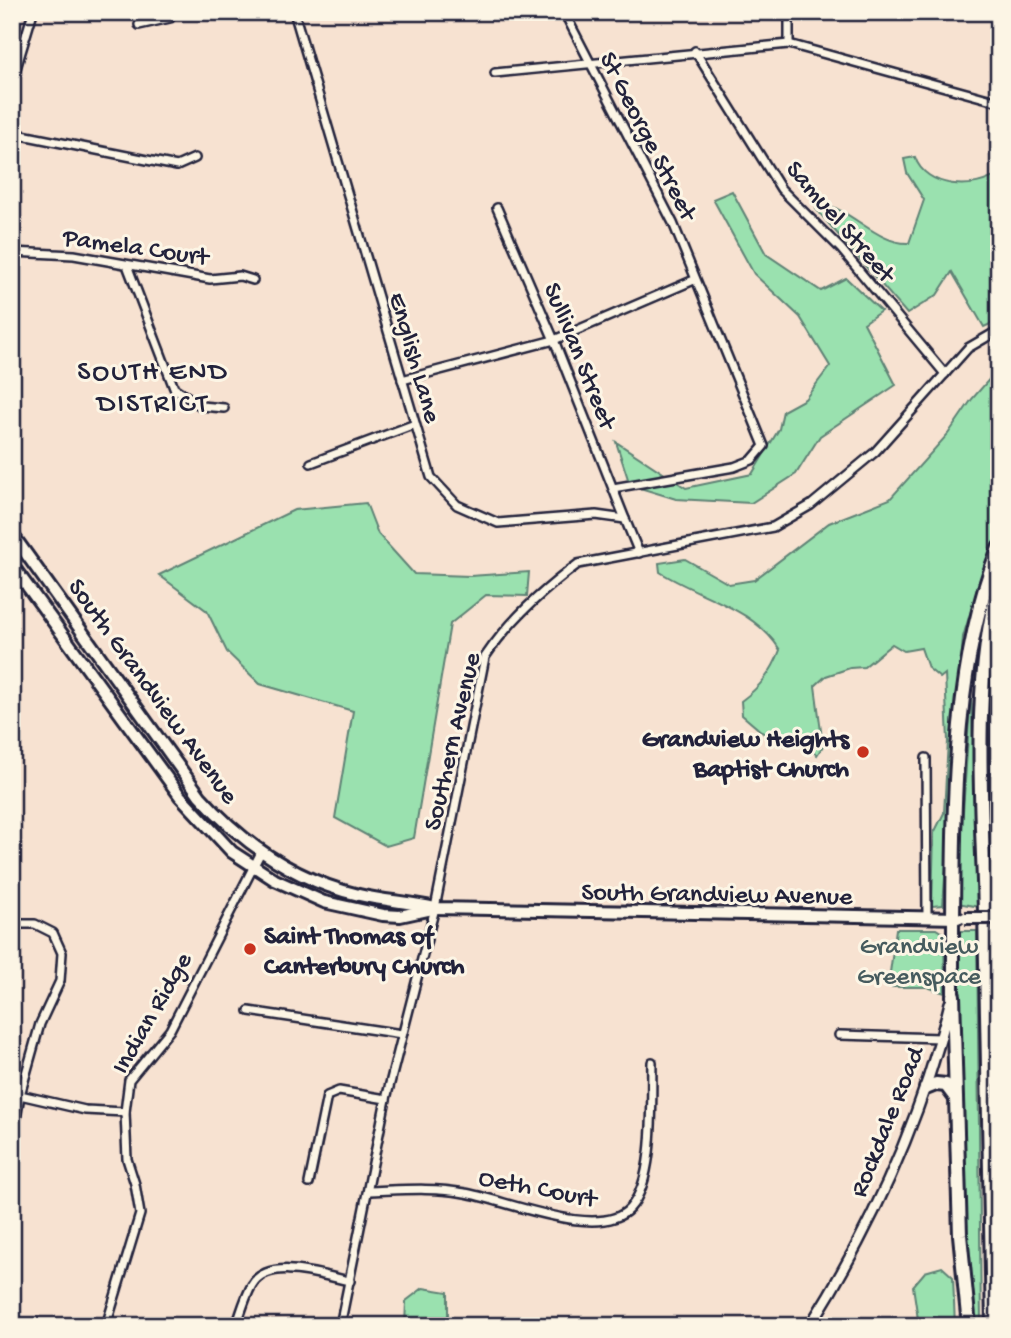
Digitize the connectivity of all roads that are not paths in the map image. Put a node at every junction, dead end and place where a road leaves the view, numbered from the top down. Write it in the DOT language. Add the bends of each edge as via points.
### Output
graph roads {
  1 [pos="33,12"];
  2 [pos="172,12"];
  3 [pos="294,12"];
  4 [pos="564,12"];
  5 [pos="789,12"];
  6 [pos="139,25"];
  7 [pos="789,44"];
  8 [pos="695,51"];
  9 [pos="591,62"];
  10 [pos="495,74"];
  11 [pos="12,82"];
  12 [pos="999,102"];
  13 [pos="12,133"];
  14 [pos="195,158"];
  15 [pos="497,208"];
  16 [pos="12,252"];
  17 [pos="127,265"];
  18 [pos="253,280"];
  19 [pos="694,280"];
  20 [pos="999,330"];
  21 [pos="554,340"];
  22 [pos="945,374"];
  23 [pos="402,380"];
  24 [pos="224,408"];
  25 [pos="415,424"];
  26 [pos="311,463"];
  27 [pos="613,488"];
  28 [pos="625,519"];
  29 [pos="12,534"];
  30 [pos="999,548"];
  31 [pos="639,553"];
  32 [pos="12,565"];
  33 [pos="999,583"];
  34 [pos="999,644"];
  35 [pos="157,736"];
  36 [pos="145,744"];
  37 [pos="926,758"];
  38 [pos="261,852"];
  39 [pos="252,867"];
  40 [pos="435,908"];
  41 [pos="999,915"];
  42 [pos="927,917"];
  43 [pos="959,918"];
  44 [pos="12,924"];
  45 [pos="953,995"];
  46 [pos="249,1011"];
  47 [pos="401,1034"];
  48 [pos="839,1035"];
  49 [pos="942,1038"];
  50 [pos="652,1062"];
  51 [pos="926,1088"];
  52 [pos="20,1095"];
  53 [pos="955,1097"];
  54 [pos="386,1099"];
  55 [pos="125,1112"];
  56 [pos="12,1145"];
  57 [pos="309,1183"];
  58 [pos="369,1191"];
  59 [pos="350,1281"];
  60 [pos="106,1326"];
  61 [pos="236,1326"];
  62 [pos="340,1326"];
  63 [pos="810,1326"];
  64 [pos="969,1326"];
  65 [pos="993,1326"];
  1 -- 11 [label="street"];
  2 -- 6 [label="street" via="170,18"];
  3 -- 23 [label="street, English Lane"];
  4 -- 9 [label="street, St George Street"];
  5 -- 7 [label="street"];
  7 -- 8 [label="street"];
  7 -- 12 [label="street"];
  8 -- 9 [label="street"];
  8 -- 22 [label="street, Samuel Street" via="781,189 841,249"];
  9 -- 10 [label="street"];
  9 -- 19 [label="street, St George Street" via="673,223"];
  13 -- 14 [label="street" via="177,166"];
  15 -- 21 [label="street, Sullivan Street"];
  16 -- 17 [label="street, Pamela Court" via="74,255"];
  17 -- 18 [label="street, Pamela Court" via="210,279 240,276"];
  17 -- 24 [label="street" via="174,388 201,406"];
  19 -- 21 [label="street"];
  19 -- 27 [label="street, St George Street" via="764,446 752,460 734,467"];
  20 -- 22 [label="street, Southern Avenue" via="968,348"];
  21 -- 23 [label="street"];
  21 -- 27 [label="street, Sullivan Street"];
  22 -- 31 [label="street, Southern Avenue" via="875,452 774,527"];
  23 -- 25 [label="street, English Lane"];
  25 -- 26 [label="street"];
  25 -- 28 [label="street, English Lane" via="431,477 457,505 498,523 596,515"];
  27 -- 28 [label="street, Sullivan Street"];
  28 -- 31 [label="street"];
  29 -- 35 [label="main road, South Grandview Avenue"];
  30 -- 43 [label="highway" via="976,619 967,676 956,814"];
  31 -- 40 [label="street, Southern Avenue" via="579,564 501,633 485,657"];
  32 -- 36 [label="main road, South Grandview Avenue"];
  33 -- 65 [label="highway" via="986,645 983,719"];
  34 -- 41 [label="highway"];
  35 -- 36 [label="main road"];
  35 -- 38 [label="main road, South Grandview Avenue" via="208,804"];
  36 -- 39 [label="main road, South Grandview Avenue" via="198,818"];
  37 -- 42 [label="street"];
  38 -- 39 [label="street, Indian Ridge"];
  38 -- 40 [label="main road, South Grandview Avenue" via="325,885"];
  39 -- 40 [label="main road, South Grandview Avenue" via="295,891 351,909 400,916"];
  39 -- 55 [label="street, Indian Ridge" via="170,1030 129,1080"];
  40 -- 42 [label="main road, South Grandview Avenue"];
  40 -- 47 [label="street, Southern Avenue"];
  41 -- 43 [label="main road, South Grandview Avenue, bridge"];
  42 -- 43 [label="main road, South Grandview Avenue"];
  43 -- 45 [label="main road, Rockdale Road"];
  44 -- 52 [label="street" via="35,924 53,933 62,953 60,981 40,1024"];
  45 -- 49 [label="street, Rockdale Road"];
  45 -- 53 [label="highway"];
  46 -- 47 [label="street"];
  47 -- 54 [label="street, Southern Avenue"];
  48 -- 49 [label="street"];
  49 -- 51 [label="street, Rockdale Road"];
  50 -- 58 [label="street, Oeth Court" via="648,1167 630,1208 610,1220 581,1222 465,1193"];
  51 -- 53 [label="highway" via="946,1085"];
  51 -- 63 [label="street, Rockdale Road" via="869,1222"];
  52 -- 55 [label="street" via="85,1110"];
  52 -- 56 [label="street"];
  53 -- 64 [label="highway"];
  54 -- 57 [label="street" via="339,1091 327,1096"];
  54 -- 58 [label="street, Southern Avenue"];
  55 -- 60 [label="street, Indian Ridge" via="127,1159 140,1214"];
  58 -- 59 [label="street, Southern Avenue"];
  59 -- 61 [label="street" via="282,1269 266,1272 253,1283"];
  59 -- 62 [label="street, Southern Avenue"];
}
